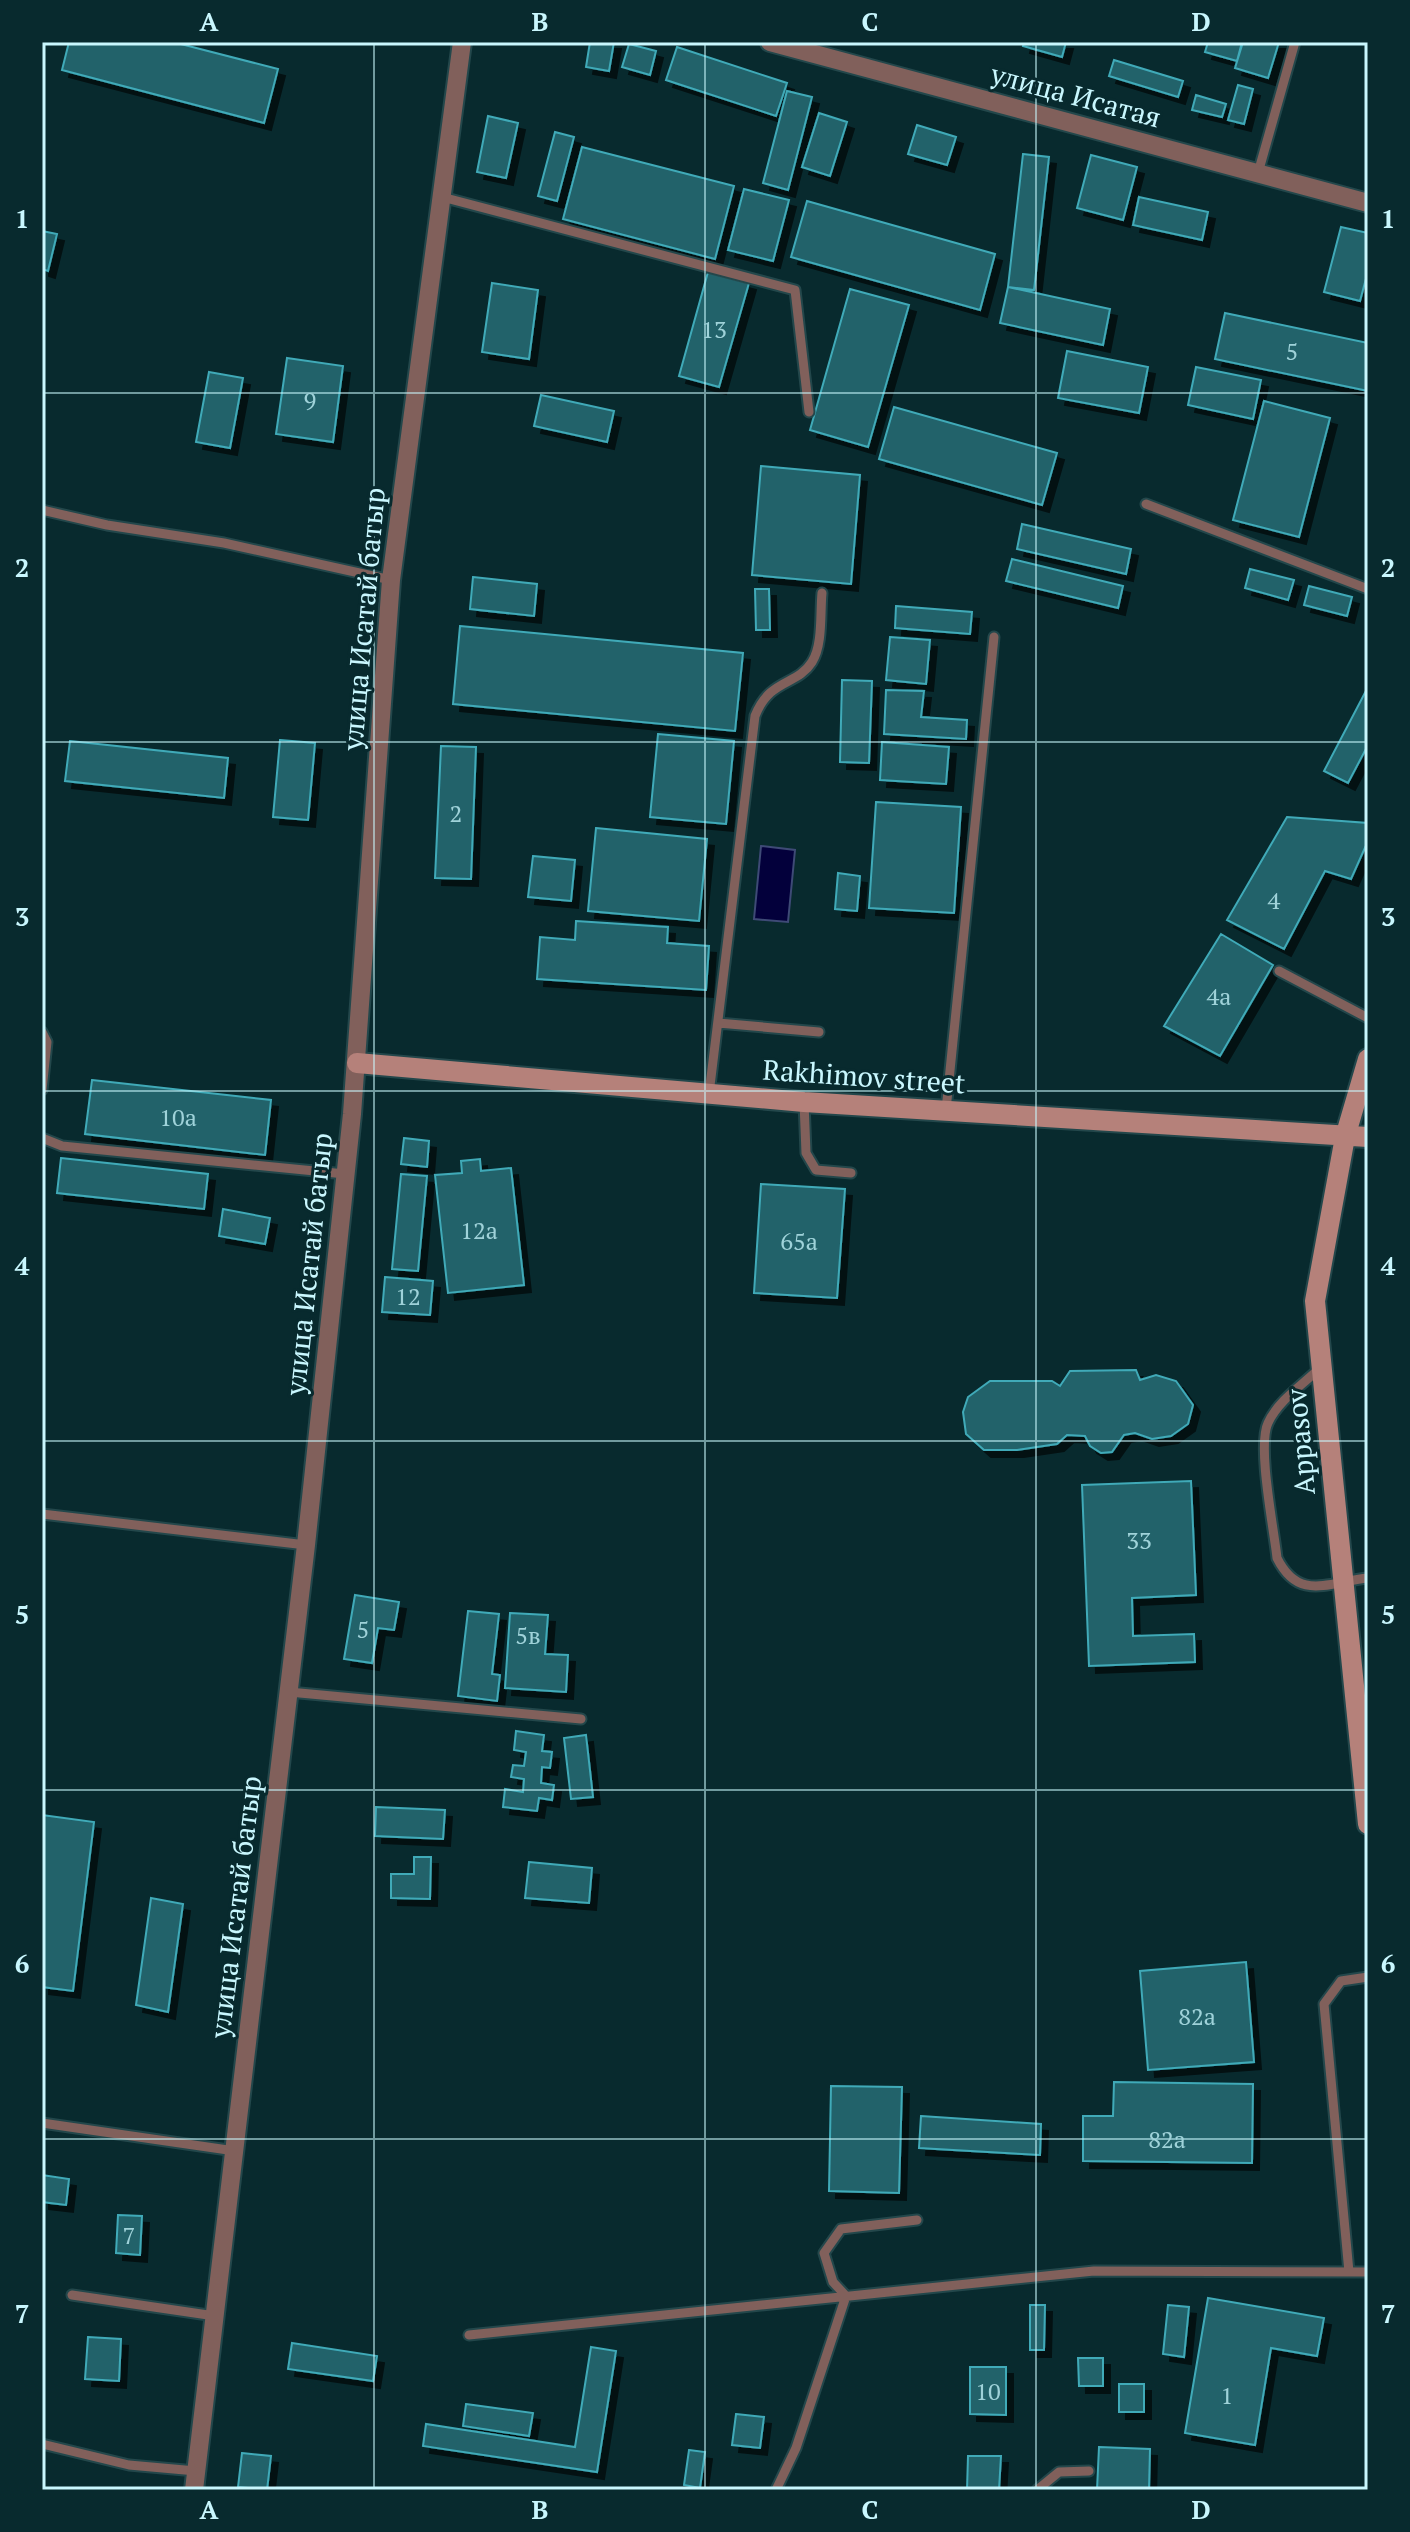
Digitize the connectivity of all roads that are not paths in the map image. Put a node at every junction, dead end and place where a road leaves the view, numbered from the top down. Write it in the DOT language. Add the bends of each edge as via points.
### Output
graph roads {
  1 [pos="462,42"];
  2 [pos="770,42"];
  3 [pos="1295,42"];
  4 [pos="1258,173"];
  5 [pos="442,197"];
  6 [pos="1368,203"];
  7 [pos="809,412"];
  8 [pos="1146,504"];
  9 [pos="42,510"];
  10 [pos="391,580"];
  11 [pos="1368,589"];
  12 [pos="822,593"];
  13 [pos="994,637"];
  14 [pos="1279,971"];
  15 [pos="1368,1018"];
  16 [pos="718,1023"];
  17 [pos="42,1032"];
  18 [pos="819,1032"];
  19 [pos="1368,1059"];
  20 [pos="357,1063"];
  21 [pos="42,1090"];
  22 [pos="709,1094"];
  23 [pos="804,1102"];
  24 [pos="946,1110"];
  25 [pos="1345,1137"];
  26 [pos="1368,1137"];
  27 [pos="42,1138"];
  28 [pos="851,1173"];
  29 [pos="345,1174"];
  30 [pos="1321,1367"];
  31 [pos="42,1514"];
  32 [pos="306,1545"];
  33 [pos="1368,1578"];
  34 [pos="1341,1580"];
  35 [pos="289,1692"];
  36 [pos="581,1719"];
  37 [pos="1368,1824"];
  38 [pos="1368,1977"];
  39 [pos="42,2123"];
  40 [pos="235,2151"];
  41 [pos="917,2220"];
  42 [pos="1349,2272"];
  43 [pos="1368,2272"];
  44 [pos="72,2295"];
  45 [pos="846,2296"];
  46 [pos="215,2316"];
  47 [pos="469,2335"];
  48 [pos="42,2444"];
  49 [pos="1089,2471"];
  50 [pos="196,2481"];
  51 [pos="776,2490"];
  52 [pos="1037,2490"];
  1 -- 5 [label="street, улица Исатай батыр"];
  2 -- 4 [label="street, улица Исатая"];
  3 -- 4 [label="lane"];
  4 -- 6 [label="street, улица Исатая"];
  5 -- 7 [label="lane" via="795,290"];
  5 -- 10 [label="street, улица Исатай батыр"];
  8 -- 11 [label="lane"];
  9 -- 10 [label="lane"];
  10 -- 20 [label="street, улица Исатай батыр"];
  12 -- 16 [label="lane" via="815,656 810,665 766,693 755,716"];
  13 -- 24 [label="lane"];
  14 -- 15 [label="lane"];
  16 -- 18 [label="lane"];
  16 -- 22 [label="lane"];
  17 -- 21 [label="lane" via="47,1042"];
  19 -- 25 [label="street, Appasov"];
  20 -- 22 [label="street, Rakhimov street"];
  20 -- 29 [label="street, улица Исатай батыр"];
  22 -- 23 [label="street, Rakhimov street"];
  23 -- 24 [label="street, Rakhimov street"];
  23 -- 28 [label="lane" via="806,1153 816,1170"];
  24 -- 25 [label="street, Rakhimov street"];
  25 -- 26 [label="street, Rakhimov street"];
  25 -- 30 [label="street, Appasov" via="1315,1301"];
  27 -- 29 [label="lane" via="62,1146"];
  29 -- 32 [label="street, улица Исатай батыр"];
  30 -- 34 [label="street, Appasov"];
  30 -- 34 [label="lane" via="1276,1409 1266,1426 1264,1448 1277,1558 1285,1573 1308,1587"];
  31 -- 32 [label="lane"];
  32 -- 35 [label="street, улица Исатай батыр"];
  33 -- 34 [label="lane"];
  34 -- 37 [label="street, Appasov"];
  35 -- 36 [label="lane"];
  35 -- 40 [label="street, улица Исатай батыр"];
  38 -- 42 [label="lane" via="1341,1981 1324,2004"];
  39 -- 40 [label="lane"];
  40 -- 46 [label="street, улица Исатай батыр"];
  41 -- 45 [label="lane" via="841,2229 831,2239 824,2253 833,2282"];
  42 -- 43 [label="lane"];
  42 -- 45 [label="lane" via="1094,2271"];
  44 -- 46 [label="lane"];
  45 -- 47 [label="lane"];
  45 -- 51 [label="lane" via="793,2457"];
  46 -- 50 [label="street, улица Исатай батыр"];
  48 -- 50 [label="lane"];
  49 -- 52 [label="lane" via="1059,2472"];
}
